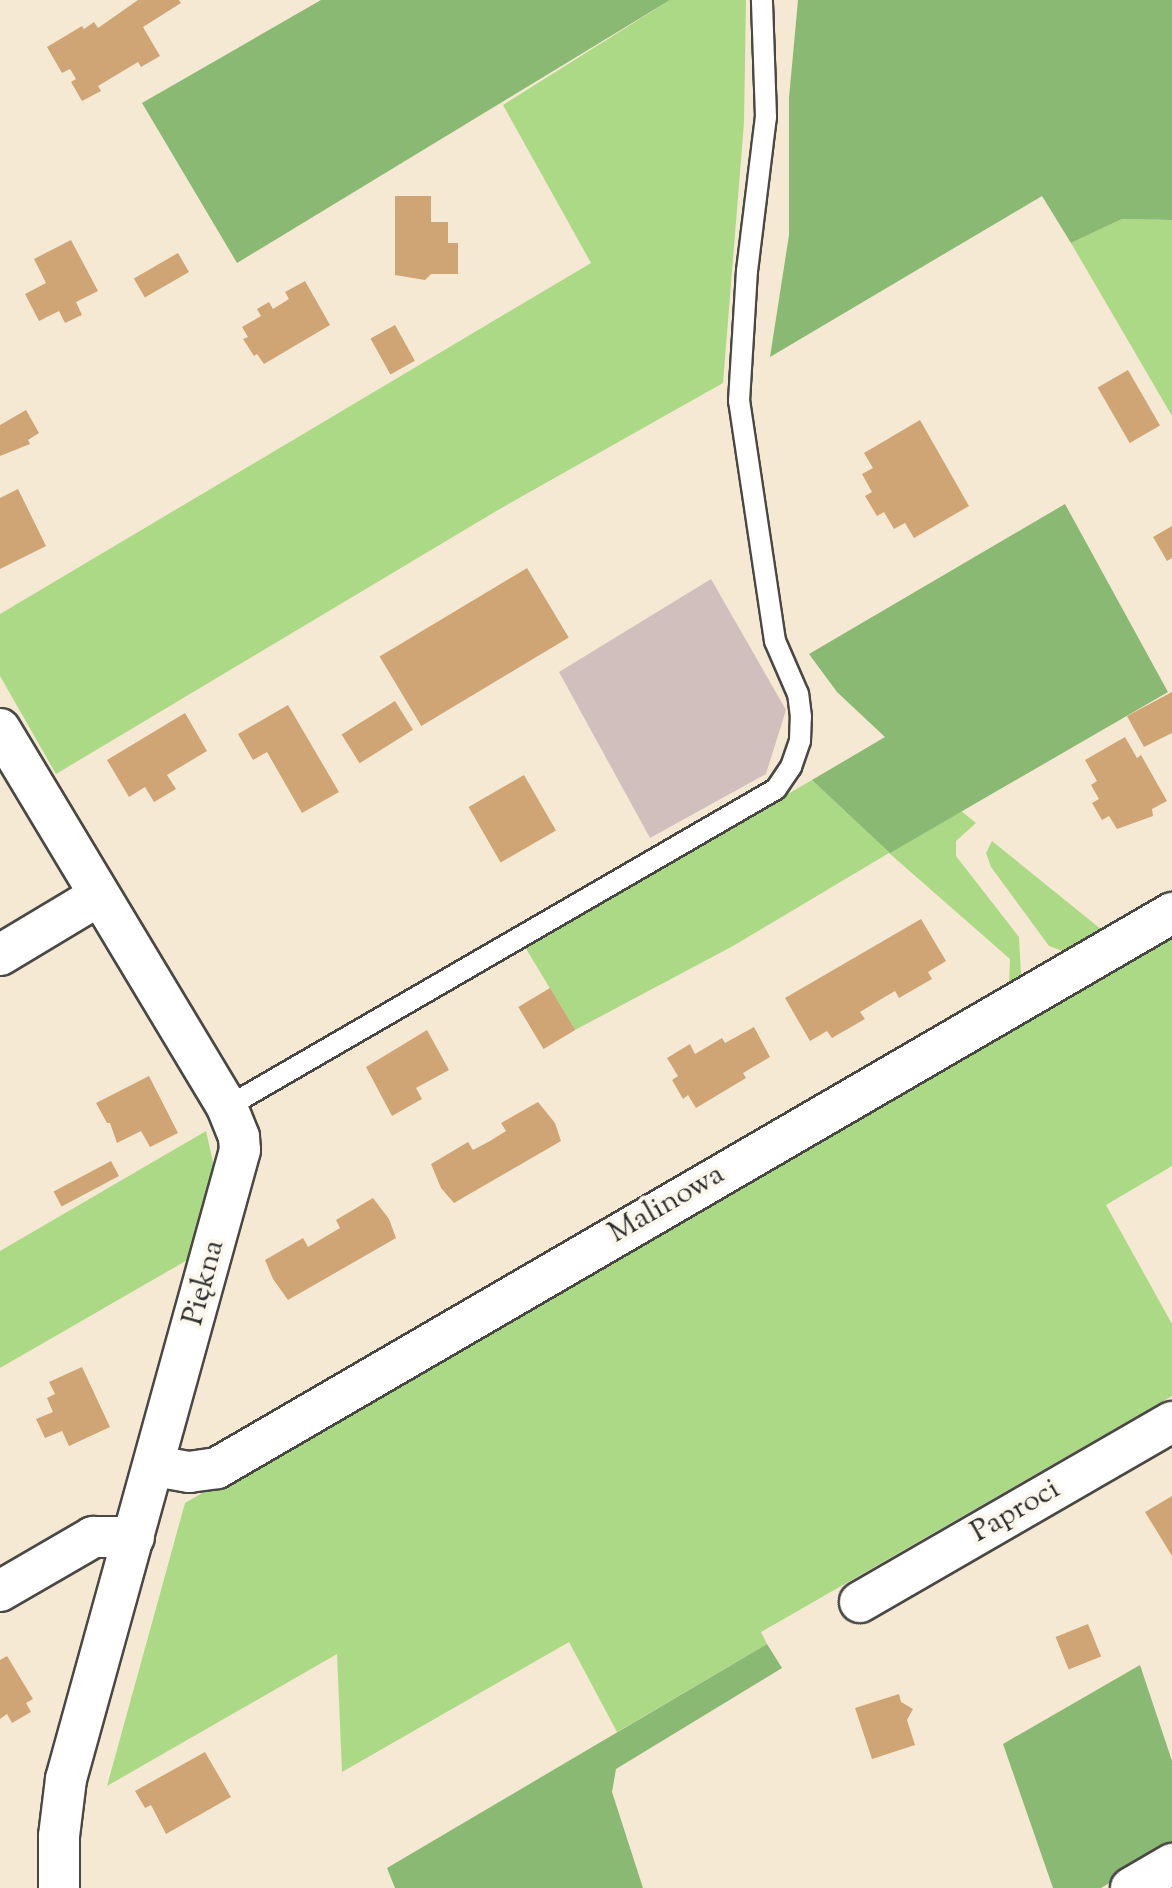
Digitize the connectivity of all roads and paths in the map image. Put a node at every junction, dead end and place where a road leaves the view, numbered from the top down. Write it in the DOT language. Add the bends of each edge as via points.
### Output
graph roads {
  1 [pos="762,0"];
  2 [pos="0,729"];
  3 [pos="98,896"];
  4 [pos="1172,913"];
  5 [pos="0,955"];
  6 [pos="227,1107"];
  7 [pos="1172,1422"];
  8 [pos="155,1466"];
  9 [pos="134,1537"];
  10 [pos="0,1591"];
  11 [pos="860,1602"];
  12 [pos="1172,1864"];
  13 [pos="59,1888"];
  14 [pos="1131,1888"];
  1 -- 6 [label="lane" via="766,117 747,271 739,401 775,641 798,694 800,741 791,767 776,789"];
  2 -- 3 [label="street, Piękna"];
  3 -- 5 [label="street"];
  3 -- 6 [label="street, Piękna"];
  4 -- 8 [label="street, Malinowa" via="217,1468 189,1472"];
  6 -- 8 [label="street, Piękna" via="239,1137 237,1164"];
  7 -- 11 [label="street, Paproci"];
  8 -- 9 [label="street, Piękna"];
  9 -- 10 [label="street" via="93,1537"];
  9 -- 13 [label="street, Piękna" via="66,1779"];
  12 -- 14 [label="street"];
}
